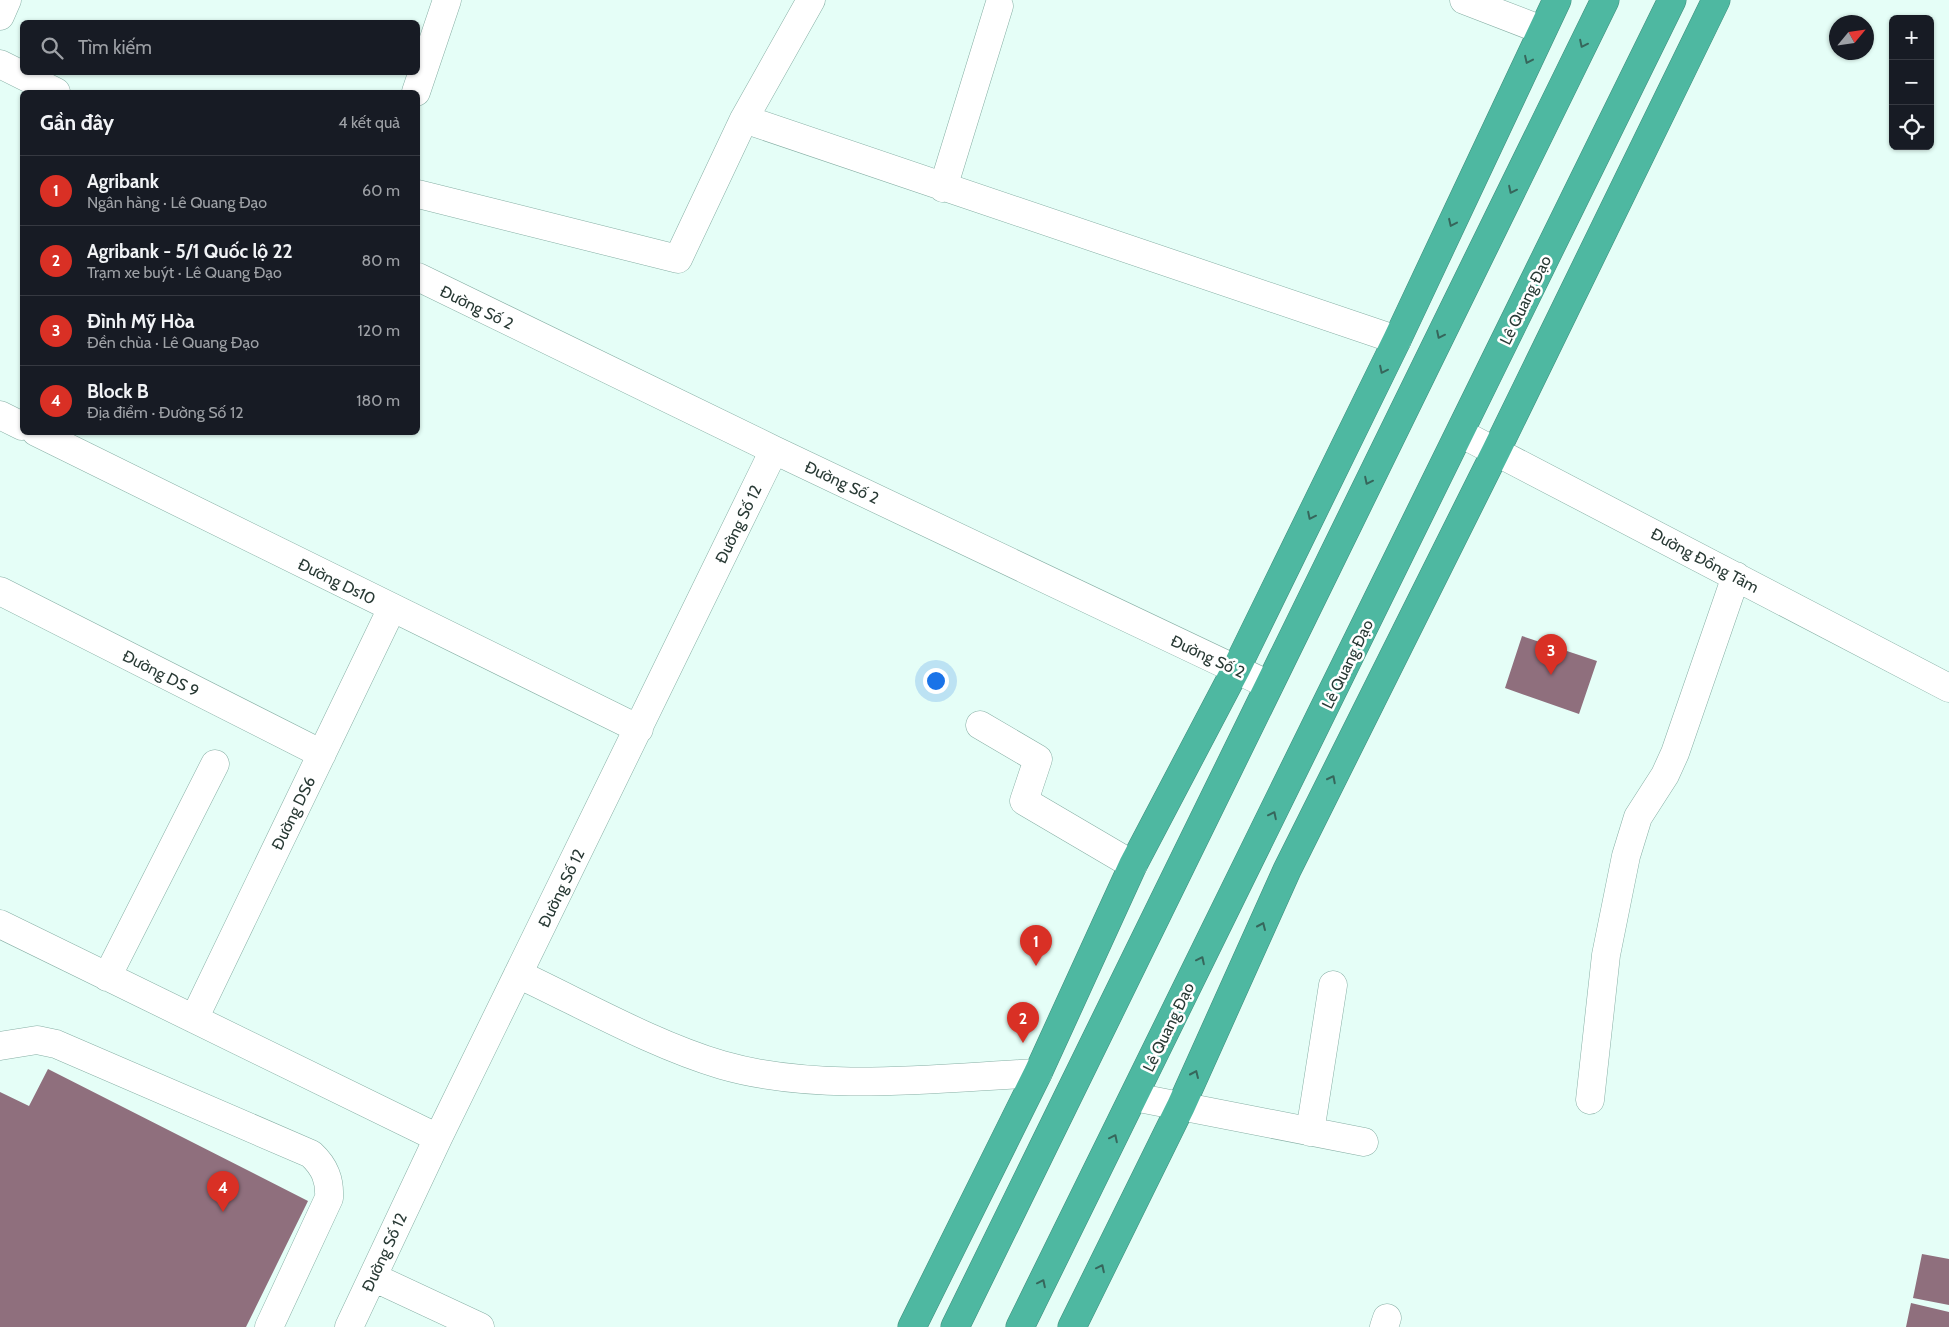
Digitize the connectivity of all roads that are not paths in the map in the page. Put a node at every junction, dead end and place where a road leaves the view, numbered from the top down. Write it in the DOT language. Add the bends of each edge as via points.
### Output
graph roads {
  1 [pos="7,0"];
  2 [pos="447,0"];
  3 [pos="812,0"];
  4 [pos="1464,0"];
  5 [pos="1557,0"];
  6 [pos="1605,0"];
  7 [pos="1672,0"];
  8 [pos="1716,0"];
  9 [pos="999,6"];
  10 [pos="0,16"];
  11 [pos="1542,30"];
  12 [pos="0,64"];
  13 [pos="20,74"];
  14 [pos="22,75"];
  15 [pos="52,90"];
  16 [pos="417,90"];
  17 [pos="744,119"];
  18 [pos="943,188"];
  19 [pos="420,194"];
  20 [pos="420,278"];
  21 [pos="1397,340"];
  22 [pos="0,415"];
  23 [pos="20,425"];
  24 [pos="1460,433"];
  25 [pos="42,435"];
  26 [pos="774,450"];
  27 [pos="1496,451"];
  28 [pos="1736,576"];
  29 [pos="0,591"];
  30 [pos="392,608"];
  31 [pos="1236,670"];
  32 [pos="1268,685"];
  33 [pos="1949,688"];
  34 [pos="980,725"];
  35 [pos="639,729"];
  36 [pos="322,754"];
  37 [pos="215,764"];
  38 [pos="1133,865"];
  39 [pos="0,924"];
  40 [pos="518,974"];
  41 [pos="107,977"];
  42 [pos="1333,985"];
  43 [pos="194,1019"];
  44 [pos="0,1046"];
  45 [pos="1038,1073"];
  46 [pos="1134,1097"];
  47 [pos="1590,1100"];
  48 [pos="1181,1106"];
  49 [pos="1310,1132"];
  50 [pos="438,1138"];
  51 [pos="1364,1142"];
  52 [pos="373,1277"];
  53 [pos="269,1327"];
  54 [pos="349,1327"];
  55 [pos="480,1327"];
  56 [pos="912,1327"];
  57 [pos="955,1327"];
  58 [pos="1020,1327"];
  59 [pos="1072,1327"];
  1 -- 10 [label="street"];
  2 -- 16 [label="street"];
  3 -- 17 [label="street"];
  4 -- 11 [label="street"];
  5 -- 11 [label="highway"];
  6 -- 32 [label="highway, one-way"];
  7 -- 24 [label="highway, Lê Quang Đạo"];
  8 -- 27 [label="highway"];
  9 -- 18 [label="street"];
  11 -- 21 [label="highway, one-way"];
  12 -- 13 [label="street"];
  14 -- 15 [label="street"];
  17 -- 18 [label="street"];
  17 -- 19 [label="street" via="678,258"];
  18 -- 21 [label="street"];
  20 -- 26 [label="street, Đường Số 2"];
  21 -- 31 [label="highway, one-way"];
  22 -- 23 [label="street"];
  24 -- 27 [label="street, Đường Đồng Tâm"];
  46 -- 24 [label="highway, Lê Quang Đạo, one-way"];
  25 -- 30 [label="street, Đường Ds10"];
  26 -- 31 [label="street, Đường Số 2"];
  26 -- 35 [label="street, Đường Số 12"];
  27 -- 28 [label="street, Đường Đồng Tâm"];
  48 -- 27 [label="highway, one-way" via="1286,870"];
  28 -- 33 [label="street, Đường Đồng Tâm"];
  28 -- 47 [label="street" via="1675,753 1665,775 1643,806 1633,830 1606,955"];
  29 -- 36 [label="street, Đường DS 9"];
  30 -- 35 [label="street, Đường Ds10"];
  30 -- 36 [label="street, Đường DS6"];
  31 -- 32 [label="street, Đường Số 2"];
  31 -- 38 [label="highway"];
  32 -- 57 [label="highway"];
  34 -- 38 [label="street" via="1038,760 1024,801"];
  35 -- 40 [label="street, Đường Số 12"];
  36 -- 43 [label="street, Đường DS6"];
  37 -- 41 [label="street"];
  38 -- 45 [label="highway"];
  39 -- 41 [label="street"];
  40 -- 45 [label="street" via="674,1048 723,1065 749,1070 862,1083"];
  40 -- 50 [label="street, Đường Số 12"];
  41 -- 43 [label="street"];
  42 -- 49 [label="street"];
  43 -- 50 [label="street"];
  44 -- 53 [label="street" via="37,1040 56,1044 311,1154 320,1162 330,1185 329,1198"];
  45 -- 56 [label="highway"];
  46 -- 48 [label="street"];
  58 -- 46 [label="highway, Lê Quang Đạo, one-way"];
  48 -- 49 [label="street"];
  59 -- 48 [label="highway, one-way"];
  49 -- 51 [label="street"];
  50 -- 52 [label="street, Đường Số 12"];
  52 -- 54 [label="street, Đường Số 12"];
  52 -- 55 [label="street"];
}
